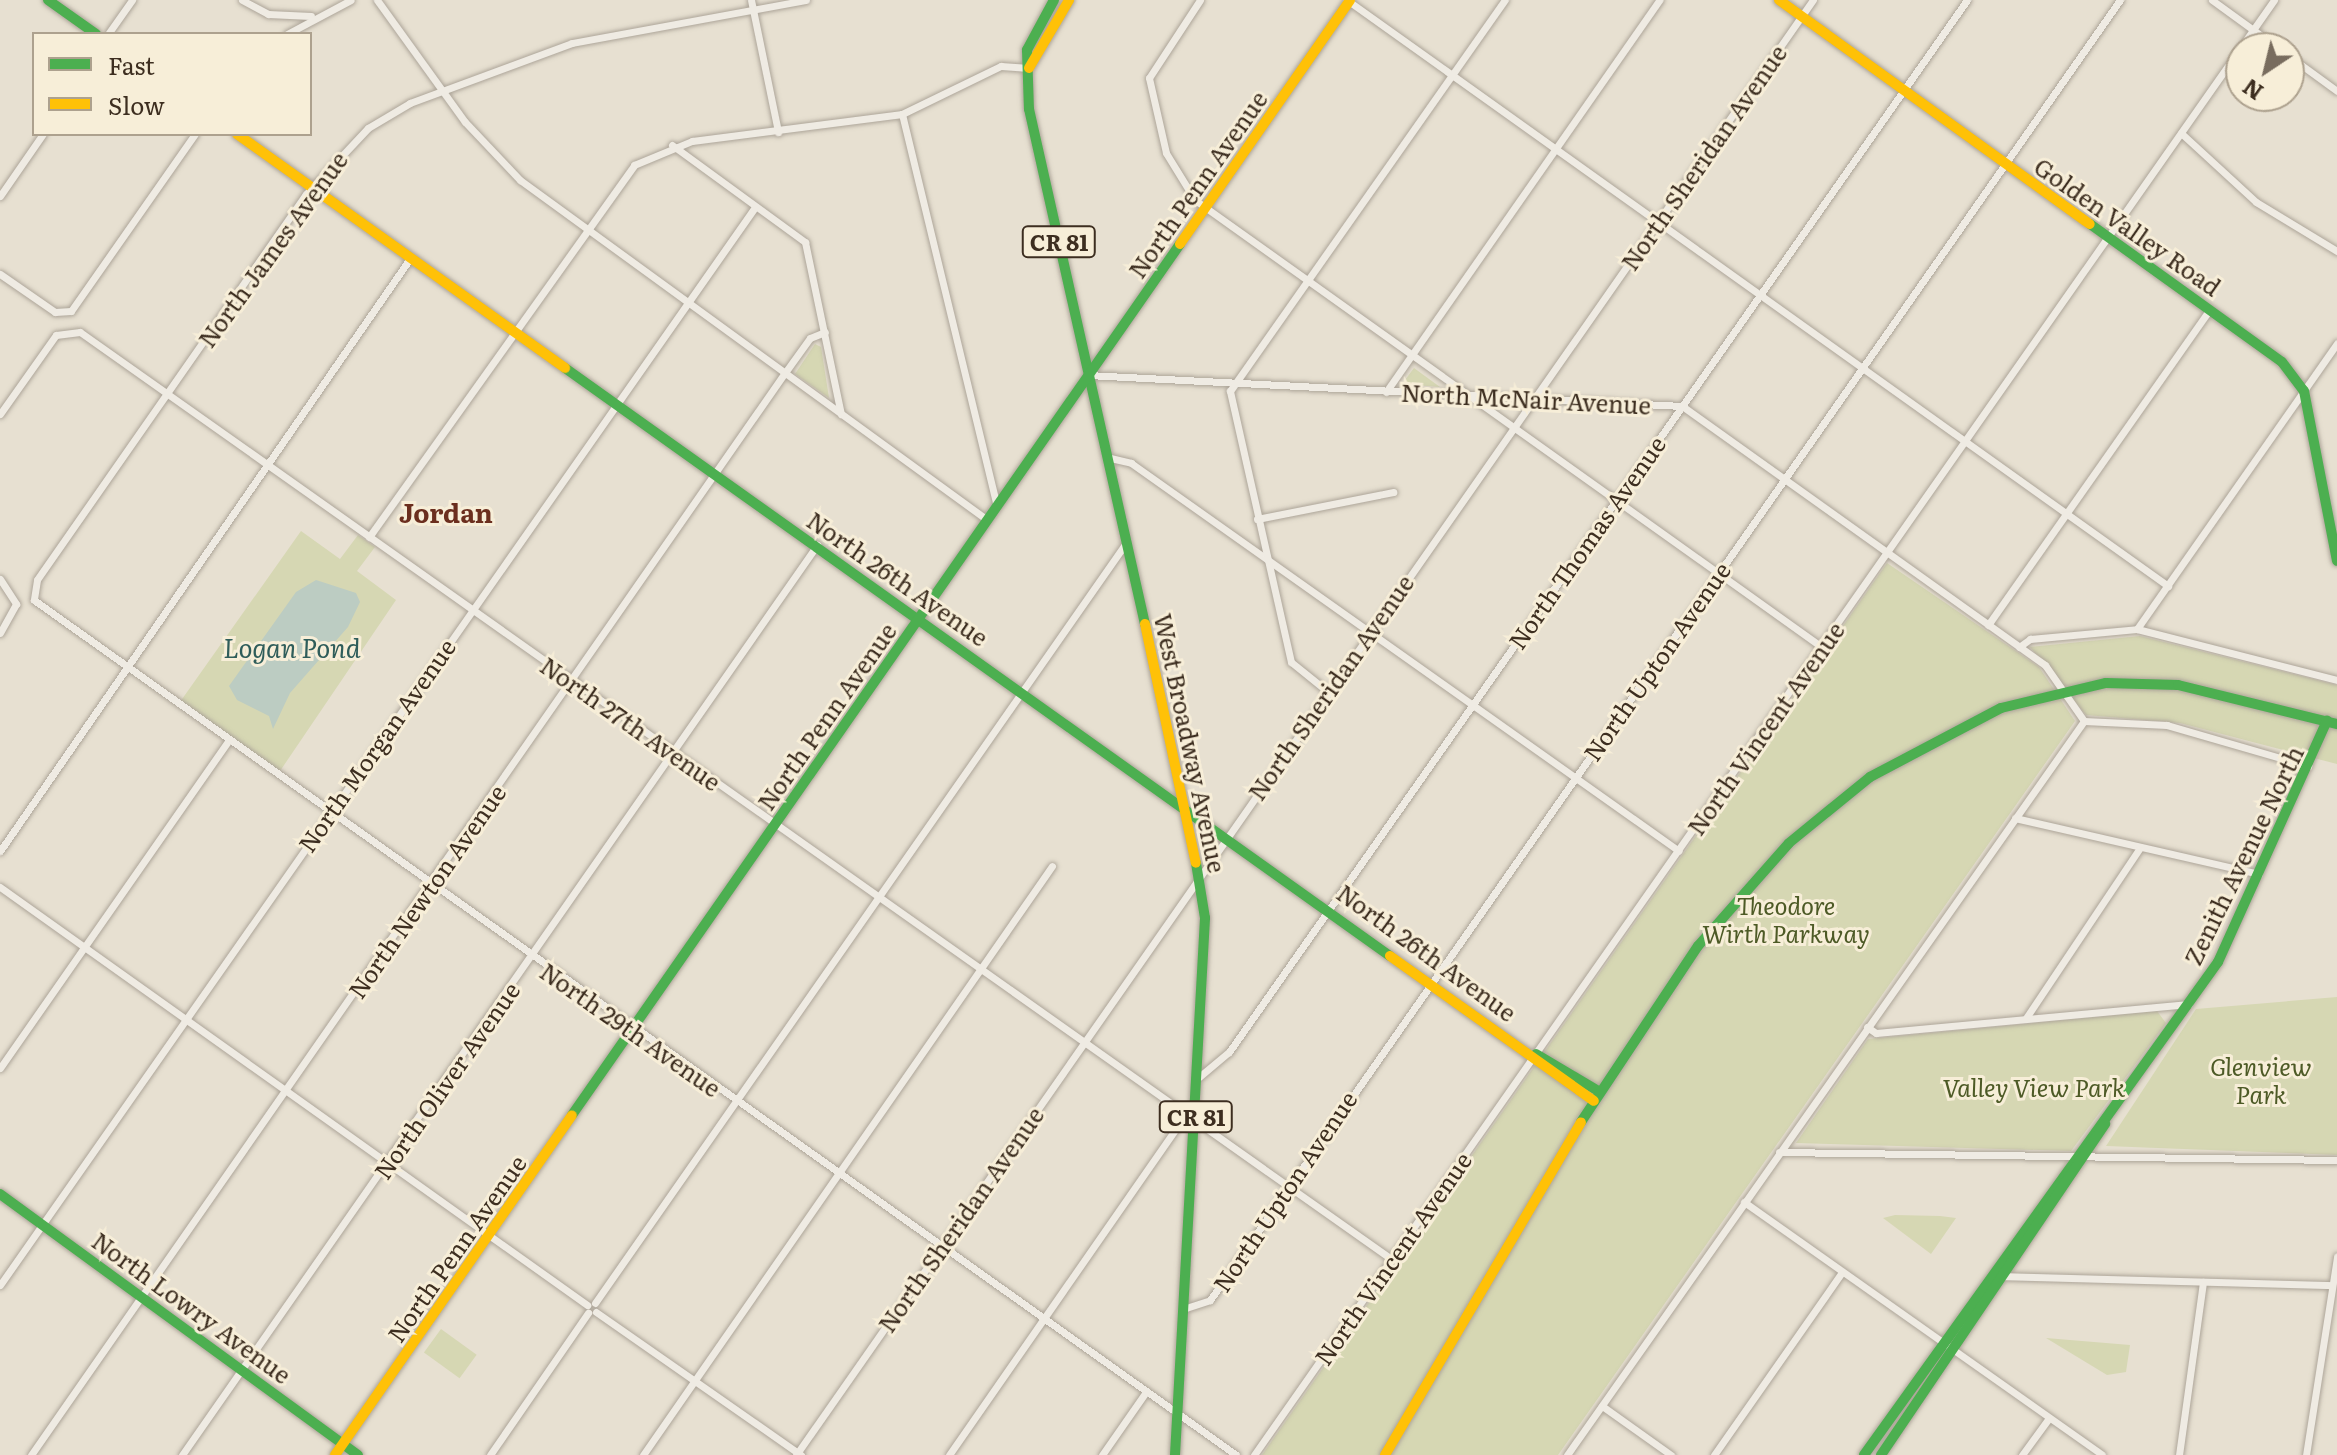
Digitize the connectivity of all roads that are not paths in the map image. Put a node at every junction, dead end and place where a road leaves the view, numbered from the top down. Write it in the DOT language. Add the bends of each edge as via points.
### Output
graph roads {
  1 [pos="48,0"];
  2 [pos="132,0"];
  3 [pos="242,0"];
  4 [pos="351,0"];
  5 [pos="377,0"];
  6 [pos="751,0"];
  7 [pos="806,0"];
  8 [pos="1054,0"];
  9 [pos="1069,0"];
  10 [pos="1200,0"];
  11 [pos="1349,0"];
  12 [pos="1505,0"];
  13 [pos="1659,0"];
  14 [pos="1779,0"];
  15 [pos="1813,0"];
  16 [pos="1967,0"];
  17 [pos="2120,0"];
  18 [pos="2212,0"];
  19 [pos="2274,0"];
  20 [pos="752,10"];
  21 [pos="311,16"];
  22 [pos="1802,16"];
  23 [pos="2253,29"];
  24 [pos="93,32"];
  25 [pos="109,32"];
  26 [pos="290,32"];
  27 [pos="2257,32"];
  28 [pos="1029,68"];
  29 [pos="2305,68"];
  30 [pos="1452,75"];
  31 [pos="1902,89"];
  32 [pos="440,91"];
  33 [pos="2337,91"];
  34 [pos="902,114"];
  35 [pos="778,132"];
  36 [pos="2181,133"];
  37 [pos="42,136"];
  38 [pos="194,136"];
  39 [pos="240,136"];
  40 [pos="672,145"];
  41 [pos="1555,148"];
  42 [pos="2005,164"];
  43 [pos="312,187"];
  44 [pos="0,196"];
  45 [pos="755,207"];
  46 [pos="1204,207"];
  47 [pos="1658,222"];
  48 [pos="582,230"];
  49 [pos="2108,237"];
  50 [pos="2337,251"];
  51 [pos="411,257"];
  52 [pos="0,274"];
  53 [pos="1308,281"];
  54 [pos="1760,295"];
  55 [pos="686,304"];
  56 [pos="2210,309"];
  57 [pos="513,330"];
  58 [pos="825,332"];
  59 [pos="2337,343"];
  60 [pos="1411,354"];
  61 [pos="1861,367"];
  62 [pos="784,374"];
  63 [pos="1088,375"];
  64 [pos="1234,384"];
  65 [pos="2304,391"];
  66 [pos="1386,392"];
  67 [pos="167,393"];
  68 [pos="1469,396"];
  69 [pos="1533,399"];
  70 [pos="615,402"];
  71 [pos="1682,406"];
  72 [pos="0,414"];
  73 [pos="841,414"];
  74 [pos="1513,427"];
  75 [pos="1965,442"];
  76 [pos="1106,457"];
  77 [pos="269,465"];
  78 [pos="716,474"];
  79 [pos="1784,479"];
  80 [pos="1393,492"];
  81 [pos="1616,500"];
  82 [pos="996,504"];
  83 [pos="2067,514"];
  84 [pos="986,519"];
  85 [pos="1257,519"];
  86 [pos="369,537"];
  87 [pos="1126,543"];
  88 [pos="817,545"];
  89 [pos="1888,553"];
  90 [pos="1265,559"];
  91 [pos="2337,561"];
  92 [pos="1718,573"];
  93 [pos="0,579"];
  94 [pos="2168,586"];
  95 [pos="33,596"];
  96 [pos="471,609"];
  97 [pos="919,618"];
  98 [pos="1988,625"];
  99 [pos="2137,629"];
  100 [pos="1369,632"];
  101 [pos="0,633"];
  102 [pos="1822,647"];
  103 [pos="2019,647"];
  104 [pos="126,670"];
  105 [pos="2337,680"];
  106 [pos="573,682"];
  107 [pos="2061,688"];
  108 [pos="1021,690"];
  109 [pos="1327,691"];
  110 [pos="1472,704"];
  111 [pos="2084,721"];
  112 [pos="2332,723"];
  113 [pos="227,742"];
  114 [pos="673,753"];
  115 [pos="2308,766"];
  116 [pos="1575,775"];
  117 [pos="1185,807"];
  118 [pos="328,814"];
  119 [pos="2015,818"];
  120 [pos="775,825"];
  121 [pos="1227,837"];
  122 [pos="2139,849"];
  123 [pos="0,851"];
  124 [pos="1679,851"];
  125 [pos="1052,866"];
  126 [pos="2259,874"];
  127 [pos="1200,877"];
  128 [pos="0,887"];
  129 [pos="429,887"];
  130 [pos="878,897"];
  131 [pos="1329,907"];
  132 [pos="83,947"];
  133 [pos="530,958"];
  134 [pos="981,970"];
  135 [pos="1431,979"];
  136 [pos="2189,1004"];
  137 [pos="2026,1018"];
  138 [pos="184,1020"];
  139 [pos="1867,1027"];
  140 [pos="632,1030"];
  141 [pos="1084,1042"];
  142 [pos="1536,1054"];
  143 [pos="0,1068"];
  144 [pos="1199,1077"];
  145 [pos="286,1092"];
  146 [pos="1597,1097"];
  147 [pos="735,1103"];
  148 [pos="1186,1114"];
  149 [pos="1196,1121"];
  150 [pos="2106,1122"];
  151 [pos="1779,1152"];
  152 [pos="2076,1156"];
  153 [pos="2089,1156"];
  154 [pos="2337,1160"];
  155 [pos="388,1164"];
  156 [pos="838,1175"];
  157 [pos="1289,1186"];
  158 [pos="0,1194"];
  159 [pos="1744,1202"];
  160 [pos="43,1224"];
  161 [pos="489,1236"];
  162 [pos="940,1247"];
  163 [pos="2337,1256"];
  164 [pos="1390,1258"];
  165 [pos="1842,1272"];
  166 [pos="1991,1275"];
  167 [pos="2005,1276"];
  168 [pos="2203,1282"];
  169 [pos="0,1285"];
  170 [pos="2332,1285"];
  171 [pos="143,1296"];
  172 [pos="592,1308"];
  173 [pos="1186,1308"];
  174 [pos="1044,1319"];
  175 [pos="1942,1343"];
  176 [pos="1953,1350"];
  177 [pos="243,1368"];
  178 [pos="695,1381"];
  179 [pos="1146,1392"];
  180 [pos="1602,1406"];
  181 [pos="1180,1416"];
  182 [pos="2049,1418"];
  183 [pos="1179,1439"];
  184 [pos="343,1443"];
  185 [pos="1868,1450"];
  186 [pos="798,1454"];
  187 [pos="1881,1454"];
  188 [pos="31,1455"];
  189 [pos="182,1455"];
  190 [pos="335,1455"];
  191 [pos="358,1455"];
  192 [pos="490,1455"];
  193 [pos="643,1455"];
  194 [pos="949,1455"];
  195 [pos="1102,1455"];
  196 [pos="1175,1455"];
  197 [pos="1187,1455"];
  198 [pos="1236,1455"];
  199 [pos="1254,1455"];
  200 [pos="1385,1455"];
  201 [pos="1567,1455"];
  202 [pos="1671,1455"];
  203 [pos="1714,1455"];
  204 [pos="2022,1455"];
  205 [pos="2102,1455"];
  206 [pos="2179,1455"];
  207 [pos="2306,1455"];
  1 -- 24 [label="street"];
  2 -- 25 [label="street"];
  3 -- 21 [label="street" via="268,14"];
  4 -- 21 [label="street"];
  5 -- 32 [label="street"];
  6 -- 20 [label="street"];
  7 -- 20 [label="street, North James Avenue"];
  8 -- 28 [label="street, West Broadway Avenue / CR 81" via="1027,50"];
  9 -- 28 [label="street"];
  10 -- 46 [label="street" via="1149,78 1170,163"];
  11 -- 30 [label="street"];
  11 -- 46 [label="street, North Penn Avenue"];
  12 -- 30 [label="street"];
  13 -- 41 [label="street"];
  14 -- 22 [label="street, Golden Valley Road"];
  15 -- 22 [label="street, North Sheridan Avenue"];
  16 -- 31 [label="street, North Thomas Avenue"];
  17 -- 42 [label="street, North Upton Avenue"];
  18 -- 23 [label="street"];
  19 -- 23 [label="street, North Vincent Avenue"];
  20 -- 32 [label="street, North James Avenue" via="572,43"];
  20 -- 35 [label="street"];
  21 -- 26 [label="street"];
  22 -- 31 [label="street, Golden Valley Road"];
  22 -- 47 [label="street, North Sheridan Avenue"];
  23 -- 27 [label="street"];
  23 -- 36 [label="street, North Vincent Avenue"];
  28 -- 34 [label="street" via="1007,64"];
  28 -- 63 [label="street, West Broadway Avenue / CR 81" via="1029,109"];
  29 -- 33 [label="street"];
  30 -- 41 [label="street"];
  30 -- 53 [label="street"];
  31 -- 42 [label="street, Golden Valley Road"];
  31 -- 54 [label="street, North Thomas Avenue"];
  32 -- 43 [label="street, North James Avenue" via="368,128"];
  32 -- 48 [label="street" via="520,180"];
  34 -- 35 [label="street"];
  34 -- 82 [label="street"];
  35 -- 40 [label="street"];
  36 -- 49 [label="street, North Vincent Avenue"];
  36 -- 50 [label="street" via="2256,202"];
  37 -- 44 [label="street"];
  38 -- 52 [label="street" via="65,313"];
  39 -- 43 [label="street, North 26th Avenue"];
  40 -- 45 [label="street"];
  40 -- 48 [label="street" via="634,165"];
  41 -- 47 [label="street"];
  41 -- 60 [label="street"];
  42 -- 49 [label="street, Golden Valley Road"];
  42 -- 61 [label="street, North Upton Avenue"];
  43 -- 51 [label="street, North 26th Avenue"];
  43 -- 67 [label="street, North James Avenue"];
  45 -- 55 [label="street, North Morgan Avenue"];
  45 -- 58 [label="street" via="805,242"];
  46 -- 53 [label="street"];
  46 -- 63 [label="street, North Penn Avenue"];
  47 -- 54 [label="street"];
  47 -- 69 [label="street, North Sheridan Avenue"];
  48 -- 55 [label="street"];
  48 -- 57 [label="street"];
  49 -- 56 [label="street, Golden Valley Road"];
  49 -- 75 [label="street, North Vincent Avenue"];
  51 -- 57 [label="street, North 26th Avenue"];
  51 -- 77 [label="street"];
  53 -- 60 [label="street"];
  53 -- 64 [label="street"];
  54 -- 61 [label="street"];
  54 -- 71 [label="street, North Thomas Avenue"];
  55 -- 62 [label="street"];
  55 -- 70 [label="street, North Morgan Avenue"];
  56 -- 65 [label="street, Golden Valley Road" via="2282,362"];
  56 -- 83 [label="street"];
  57 -- 70 [label="street, North 26th Avenue"];
  57 -- 86 [label="street"];
  58 -- 62 [label="street, North Newton Avenue" via="810,338"];
  58 -- 73 [label="street"];
  59 -- 65 [label="street"];
  60 -- 66 [label="street"];
  60 -- 68 [label="street"];
  61 -- 75 [label="street"];
  61 -- 79 [label="street, North Upton Avenue"];
  62 -- 73 [label="street"];
  62 -- 78 [label="street, North Newton Avenue"];
  63 -- 64 [label="street, North McNair Avenue"];
  63 -- 76 [label="street, West Broadway Avenue / CR 81"];
  63 -- 82 [label="street, North Penn Avenue"];
  64 -- 66 [label="street, North McNair Avenue"];
  64 -- 85 [label="street" via="1230,397"];
  65 -- 91 [label="street, Golden Valley Road"];
  65 -- 94 [label="street"];
  66 -- 68 [label="street, North McNair Avenue"];
  67 -- 72 [label="street, North 27th Avenue" via="67,329"];
  67 -- 77 [label="street, North 27th Avenue"];
  67 -- 95 [label="street, North James Avenue" via="37,580"];
  68 -- 69 [label="street, North McNair Avenue"];
  68 -- 74 [label="street"];
  69 -- 71 [label="street, North McNair Avenue"];
  69 -- 74 [label="street, North Sheridan Avenue"];
  70 -- 78 [label="street, North 26th Avenue"];
  70 -- 96 [label="street, North Morgan Avenue"];
  71 -- 79 [label="street, North McNair Avenue"];
  71 -- 81 [label="street, North Thomas Avenue"];
  73 -- 84 [label="street"];
  74 -- 81 [label="street"];
  74 -- 100 [label="street, North Sheridan Avenue"];
  75 -- 83 [label="street"];
  75 -- 89 [label="street, North Vincent Avenue"];
  76 -- 87 [label="street, West Broadway Avenue / CR 81"];
  76 -- 90 [label="street" via="1131,463"];
  77 -- 86 [label="street, North 27th Avenue"];
  77 -- 104 [label="street"];
  78 -- 88 [label="street, North 26th Avenue"];
  78 -- 106 [label="street, North Newton Avenue"];
  79 -- 89 [label="street, North McNair Avenue"];
  79 -- 92 [label="street, North Upton Avenue"];
  80 -- 85 [label="street"];
  81 -- 92 [label="street"];
  81 -- 110 [label="street, North Thomas Avenue"];
  82 -- 84 [label="street, North Penn Avenue"];
  83 -- 94 [label="street"];
  83 -- 98 [label="street"];
  84 -- 97 [label="street, North Penn Avenue"];
  85 -- 90 [label="street"];
  86 -- 96 [label="street, North 27th Avenue"];
  87 -- 108 [label="street"];
  87 -- 117 [label="street, West Broadway Avenue / CR 81"];
  88 -- 97 [label="street, North 26th Avenue"];
  88 -- 114 [label="street, North Oliver Avenue"];
  89 -- 98 [label="street, North McNair Avenue"];
  89 -- 102 [label="street, North Vincent Avenue"];
  90 -- 100 [label="street"];
  90 -- 109 [label="street" via="1291,662"];
  92 -- 102 [label="street"];
  92 -- 116 [label="street, North Upton Avenue"];
  93 -- 101 [label="street" via="16,599"];
  94 -- 99 [label="street"];
  95 -- 104 [label="street, North 29th Avenue"];
  96 -- 106 [label="street, North 27th Avenue"];
  96 -- 118 [label="street, North Morgan Avenue"];
  97 -- 108 [label="street, North 26th Avenue"];
  97 -- 120 [label="street, North Penn Avenue"];
  98 -- 103 [label="street, North McNair Avenue"];
  99 -- 103 [label="street" via="2030,639"];
  99 -- 105 [label="street"];
  100 -- 109 [label="street, North Sheridan Avenue"];
  100 -- 110 [label="street"];
  102 -- 124 [label="street, North Vincent Avenue"];
  103 -- 107 [label="street, North McNair Avenue"];
  104 -- 113 [label="street, North 29th Avenue"];
  104 -- 123 [label="street"];
  106 -- 114 [label="street, North 27th Avenue"];
  106 -- 129 [label="street, North Newton Avenue"];
  107 -- 111 [label="street, North McNair Avenue"];
  107 -- 112 [label="street" via="2163,683"];
  107 -- 146 [label="street" via="1916,749 1811,823 1714,925"];
  108 -- 117 [label="street, North 26th Avenue"];
  108 -- 130 [label="street"];
  109 -- 121 [label="street, North Sheridan Avenue"];
  110 -- 116 [label="street"];
  110 -- 131 [label="street, North Thomas Avenue"];
  111 -- 115 [label="street" via="2167,725"];
  111 -- 119 [label="street"];
  112 -- 115 [label="street, Zenith Avenue North"];
  113 -- 118 [label="street, North 29th Avenue"];
  113 -- 132 [label="street"];
  114 -- 120 [label="street, North 27th Avenue"];
  114 -- 133 [label="street, North Oliver Avenue"];
  115 -- 126 [label="street, Zenith Avenue North"];
  116 -- 124 [label="street"];
  116 -- 135 [label="street, North Upton Avenue"];
  117 -- 121 [label="street, North 26th Avenue"];
  117 -- 127 [label="street, West Broadway Avenue / CR 81"];
  118 -- 129 [label="street, North 29th Avenue"];
  118 -- 138 [label="street, North Morgan Avenue"];
  119 -- 122 [label="street"];
  119 -- 139 [label="street"];
  120 -- 130 [label="street, North 27th Avenue"];
  120 -- 140 [label="street, North Penn Avenue"];
  121 -- 127 [label="street, North Sheridan Avenue"];
  121 -- 131 [label="street, North 26th Avenue"];
  122 -- 126 [label="street"];
  122 -- 137 [label="street"];
  124 -- 142 [label="street, North Vincent Avenue"];
  125 -- 134 [label="street"];
  126 -- 136 [label="street, Zenith Avenue North"];
  127 -- 141 [label="street, North Sheridan Avenue"];
  127 -- 144 [label="street, West Broadway Avenue / CR 81" via="1206,936"];
  128 -- 132 [label="street"];
  129 -- 133 [label="street, North 29th Avenue"];
  129 -- 145 [label="street, North Newton Avenue"];
  130 -- 134 [label="street, North 27th Avenue"];
  130 -- 147 [label="street"];
  131 -- 135 [label="street, North 26th Avenue"];
  131 -- 144 [label="street, North Thomas Avenue" via="1219,1065"];
  132 -- 138 [label="street"];
  132 -- 143 [label="street"];
  133 -- 140 [label="street, North 29th Avenue"];
  133 -- 155 [label="street, North Oliver Avenue"];
  134 -- 141 [label="street, North 27th Avenue"];
  134 -- 156 [label="street"];
  135 -- 142 [label="street, North 26th Avenue"];
  135 -- 157 [label="street, North Upton Avenue"];
  136 -- 137 [label="street"];
  136 -- 150 [label="street, Zenith Avenue North"];
  137 -- 139 [label="street" via="1876,1033"];
  138 -- 145 [label="street"];
  138 -- 160 [label="street, North Morgan Avenue"];
  139 -- 151 [label="street"];
  140 -- 147 [label="street, North 29th Avenue"];
  140 -- 161 [label="street, North Penn Avenue"];
  141 -- 148 [label="street, North 27th Avenue"];
  141 -- 162 [label="street, North Sheridan Avenue"];
  142 -- 146 [label="street, North 26th Avenue"];
  142 -- 164 [label="street, North Vincent Avenue"];
  144 -- 149 [label="street, West Broadway Avenue / CR 81"];
  145 -- 155 [label="street"];
  145 -- 171 [label="street, North Newton Avenue"];
  146 -- 200 [label="street"];
  147 -- 156 [label="street, North 29th Avenue"];
  147 -- 172 [label="street"];
  148 -- 149 [label="street, North 27th Avenue"];
  148 -- 174 [label="street"];
  149 -- 157 [label="street, North 27th Avenue"];
  149 -- 173 [label="street, West Broadway Avenue / CR 81"];
  150 -- 152 [label="street, Zenith Avenue North"];
  150 -- 153 [label="street, Zenith Avenue North"];
  151 -- 152 [label="street"];
  151 -- 159 [label="street"];
  152 -- 153 [label="street"];
  152 -- 166 [label="street, Zenith Avenue North"];
  153 -- 154 [label="street"];
  153 -- 167 [label="street, Zenith Avenue North"];
  155 -- 161 [label="street"];
  155 -- 177 [label="street, North Oliver Avenue"];
  156 -- 162 [label="street, North 29th Avenue"];
  156 -- 178 [label="street"];
  157 -- 164 [label="street, North 27th Avenue"];
  157 -- 173 [label="street, North Upton Avenue" via="1210,1300"];
  158 -- 160 [label="street, North Lowry Avenue"];
  159 -- 165 [label="street"];
  159 -- 180 [label="street"];
  160 -- 169 [label="street, North Morgan Avenue"];
  160 -- 171 [label="street, North Lowry Avenue"];
  161 -- 172 [label="street"];
  161 -- 184 [label="street, North Penn Avenue"];
  162 -- 174 [label="street, North 29th Avenue"];
  162 -- 186 [label="street, North Sheridan Avenue"];
  163 -- 170 [label="street"];
  164 -- 199 [label="street, North Vincent Avenue"];
  165 -- 175 [label="street"];
  165 -- 203 [label="street"];
  166 -- 167 [label="street"];
  166 -- 175 [label="street, Zenith Avenue North"];
  167 -- 168 [label="street"];
  167 -- 176 [label="street, Zenith Avenue North"];
  168 -- 170 [label="street"];
  168 -- 206 [label="street"];
  170 -- 207 [label="street"];
  171 -- 177 [label="street, North Lowry Avenue"];
  171 -- 188 [label="street, North Newton Avenue"];
  172 -- 178 [label="street"];
  172 -- 192 [label="street"];
  173 -- 181 [label="street, West Broadway Avenue / CR 81"];
  174 -- 179 [label="street, North 29th Avenue"];
  174 -- 194 [label="street"];
  175 -- 176 [label="street"];
  175 -- 185 [label="street, Zenith Avenue North"];
  176 -- 182 [label="street"];
  176 -- 187 [label="street, Zenith Avenue North"];
  177 -- 184 [label="street, North Lowry Avenue"];
  177 -- 189 [label="street, North Oliver Avenue"];
  178 -- 186 [label="street"];
  178 -- 193 [label="street"];
  179 -- 181 [label="street, North 29th Avenue"];
  179 -- 195 [label="street"];
  180 -- 201 [label="street"];
  180 -- 202 [label="street"];
  181 -- 183 [label="street, West Broadway Avenue / CR 81"];
  181 -- 198 [label="street, North 29th Avenue"];
  182 -- 204 [label="street"];
  182 -- 205 [label="street"];
  183 -- 196 [label="street, West Broadway Avenue / CR 81"];
  183 -- 197 [label="street, West Broadway Avenue / CR 81"];
  184 -- 190 [label="street, North Penn Avenue"];
  184 -- 191 [label="street, North Lowry Avenue"];
  185 -- 187 [label="street"];
}
